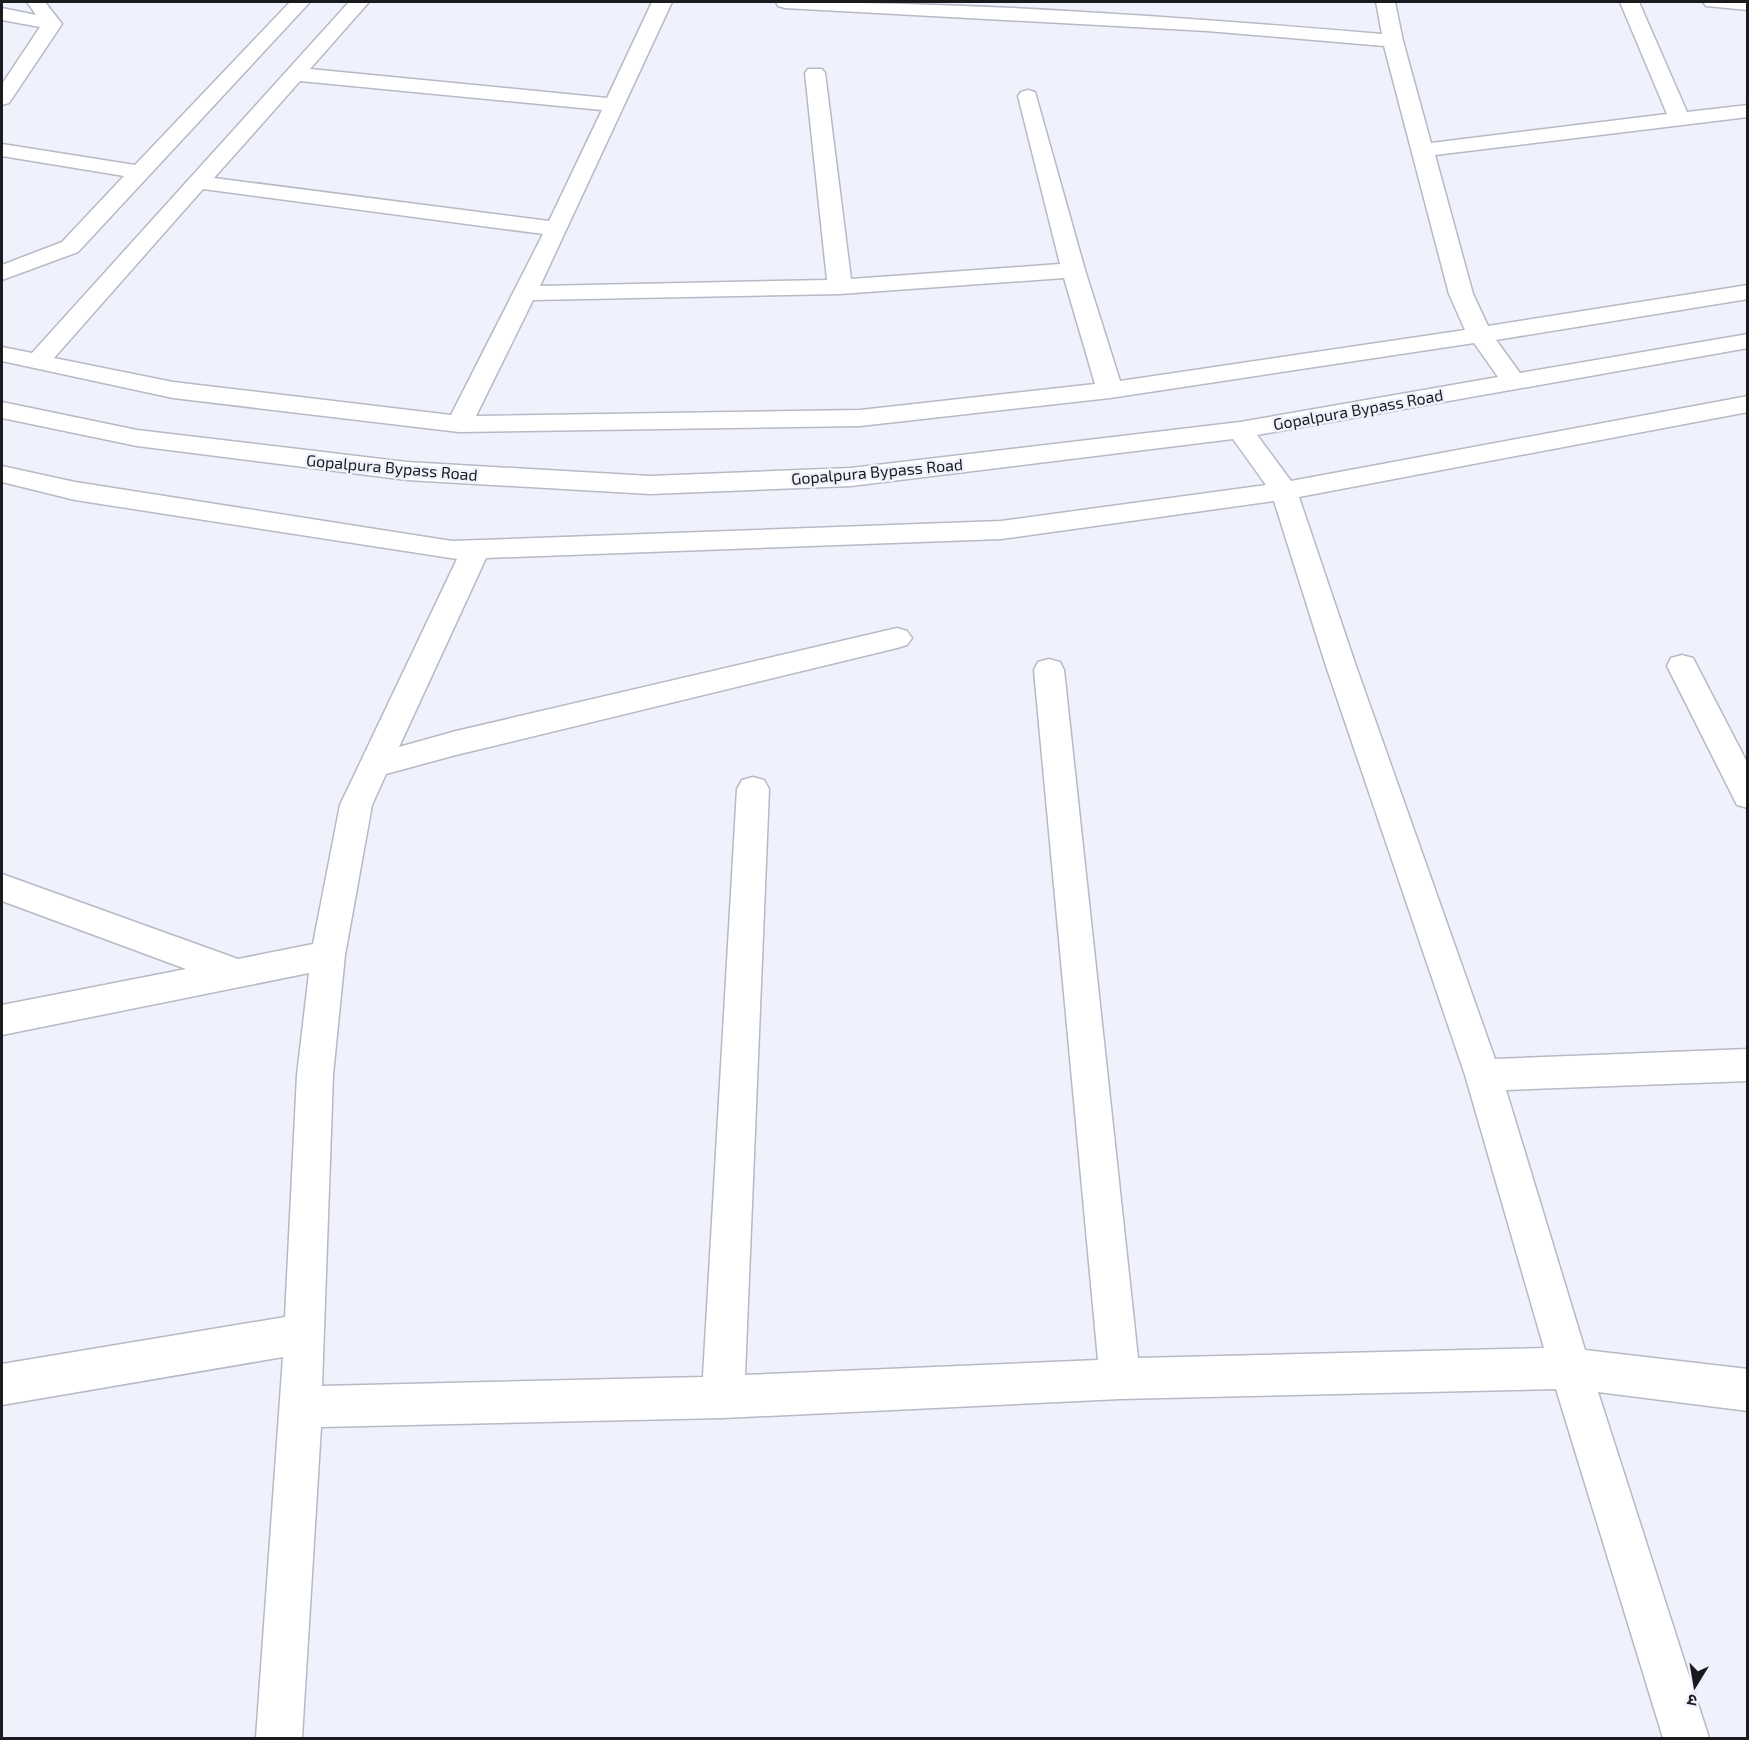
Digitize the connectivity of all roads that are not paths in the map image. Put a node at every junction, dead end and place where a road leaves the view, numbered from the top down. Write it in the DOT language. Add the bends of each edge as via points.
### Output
graph roads {
  1 [pos="36,2"];
  2 [pos="300,2"];
  3 [pos="358,2"];
  4 [pos="662,2"];
  5 [pos="785,2"];
  6 [pos="1206,2"];
  7 [pos="1386,2"];
  8 [pos="1630,2"];
  9 [pos="1713,2"];
  10 [pos="822,3"];
  11 [pos="1748,4"];
  12 [pos="1022,9"];
  13 [pos="2,14"];
  14 [pos="52,24"];
  15 [pos="1207,25"];
  16 [pos="1393,41"];
  17 [pos="815,73"];
  18 [pos="293,74"];
  19 [pos="1028,96"];
  20 [pos="2,99"];
  21 [pos="614,105"];
  22 [pos="1748,111"];
  23 [pos="1679,119"];
  24 [pos="2,150"];
  25 [pos="1424,150"];
  26 [pos="140,172"];
  27 [pos="197,182"];
  28 [pos="557,229"];
  29 [pos="1073,270"];
  30 [pos="2,273"];
  31 [pos="840,287"];
  32 [pos="1748,292"];
  33 [pos="523,293"];
  34 [pos="1480,335"];
  35 [pos="1748,341"];
  36 [pos="2,354"];
  37 [pos="37,362"];
  38 [pos="1514,382"];
  39 [pos="1110,390"];
  40 [pos="1748,404"];
  41 [pos="2,410"];
  42 [pos="459,424"];
  43 [pos="1240,430"];
  44 [pos="2,474"];
  45 [pos="1284,491"];
  46 [pos="476,549"];
  47 [pos="897,638"];
  48 [pos="1682,666"];
  49 [pos="1049,670"];
  50 [pos="374,766"];
  51 [pos="753,789"];
  52 [pos="1748,796"];
  53 [pos="2,887"];
  54 [pos="328,955"];
  55 [pos="237,973"];
  56 [pos="2,1020"];
  57 [pos="1748,1065"];
  58 [pos="1483,1075"];
  59 [pos="305,1334"];
  60 [pos="1570,1368"];
  61 [pos="1120,1379"];
  62 [pos="2,1384"];
  63 [pos="1748,1390"];
  64 [pos="723,1397"];
  65 [pos="301,1407"];
  66 [pos="279,1738"];
  67 [pos="1686,1738"];
  1 -- 14 [label="street"];
  2 -- 26 [label="street"];
  3 -- 18 [label="street"];
  4 -- 21 [label="street"];
  5 -- 10 [label="street"];
  6 -- 15 [label="street"];
  7 -- 16 [label="street"];
  8 -- 23 [label="street"];
  9 -- 11 [label="street"];
  10 -- 12 [label="street"];
  12 -- 15 [label="street"];
  13 -- 14 [label="street"];
  14 -- 20 [label="street"];
  15 -- 16 [label="street"];
  16 -- 25 [label="street"];
  17 -- 31 [label="street"];
  18 -- 21 [label="street"];
  18 -- 27 [label="street"];
  19 -- 29 [label="street"];
  21 -- 28 [label="street"];
  22 -- 23 [label="street"];
  23 -- 25 [label="street"];
  24 -- 26 [label="street"];
  25 -- 34 [label="street" via="1461,294"];
  26 -- 30 [label="street" via="70,247"];
  27 -- 28 [label="street"];
  27 -- 37 [label="street"];
  28 -- 33 [label="street"];
  29 -- 31 [label="street"];
  29 -- 39 [label="street"];
  31 -- 33 [label="street"];
  32 -- 34 [label="street"];
  33 -- 42 [label="street"];
  34 -- 38 [label="street"];
  34 -- 39 [label="street"];
  35 -- 38 [label="street, Gopalpura Bypass Road"];
  36 -- 37 [label="street"];
  37 -- 42 [label="street" via="173,390"];
  38 -- 43 [label="street, Gopalpura Bypass Road"];
  39 -- 42 [label="street" via="860,418"];
  40 -- 45 [label="street"];
  41 -- 43 [label="street, Gopalpura Bypass Road" via="137,438 395,469 650,485 851,477"];
  43 -- 45 [label="street"];
  44 -- 46 [label="street" via="75,491 452,550"];
  45 -- 46 [label="street" via="1001,530"];
  45 -- 58 [label="street"];
  46 -- 50 [label="street"];
  47 -- 50 [label="street"];
  48 -- 52 [label="street"];
  49 -- 61 [label="street"];
  50 -- 54 [label="street" via="356,805"];
  51 -- 64 [label="street"];
  53 -- 55 [label="street"];
  54 -- 55 [label="street"];
  54 -- 59 [label="street" via="315,1075"];
  55 -- 56 [label="street"];
  57 -- 58 [label="street"];
  58 -- 60 [label="street"];
  59 -- 62 [label="street"];
  59 -- 65 [label="street"];
  60 -- 61 [label="street"];
  60 -- 63 [label="street"];
  60 -- 67 [label="street"];
  61 -- 64 [label="street"];
  64 -- 65 [label="street"];
  65 -- 66 [label="street"];
}
